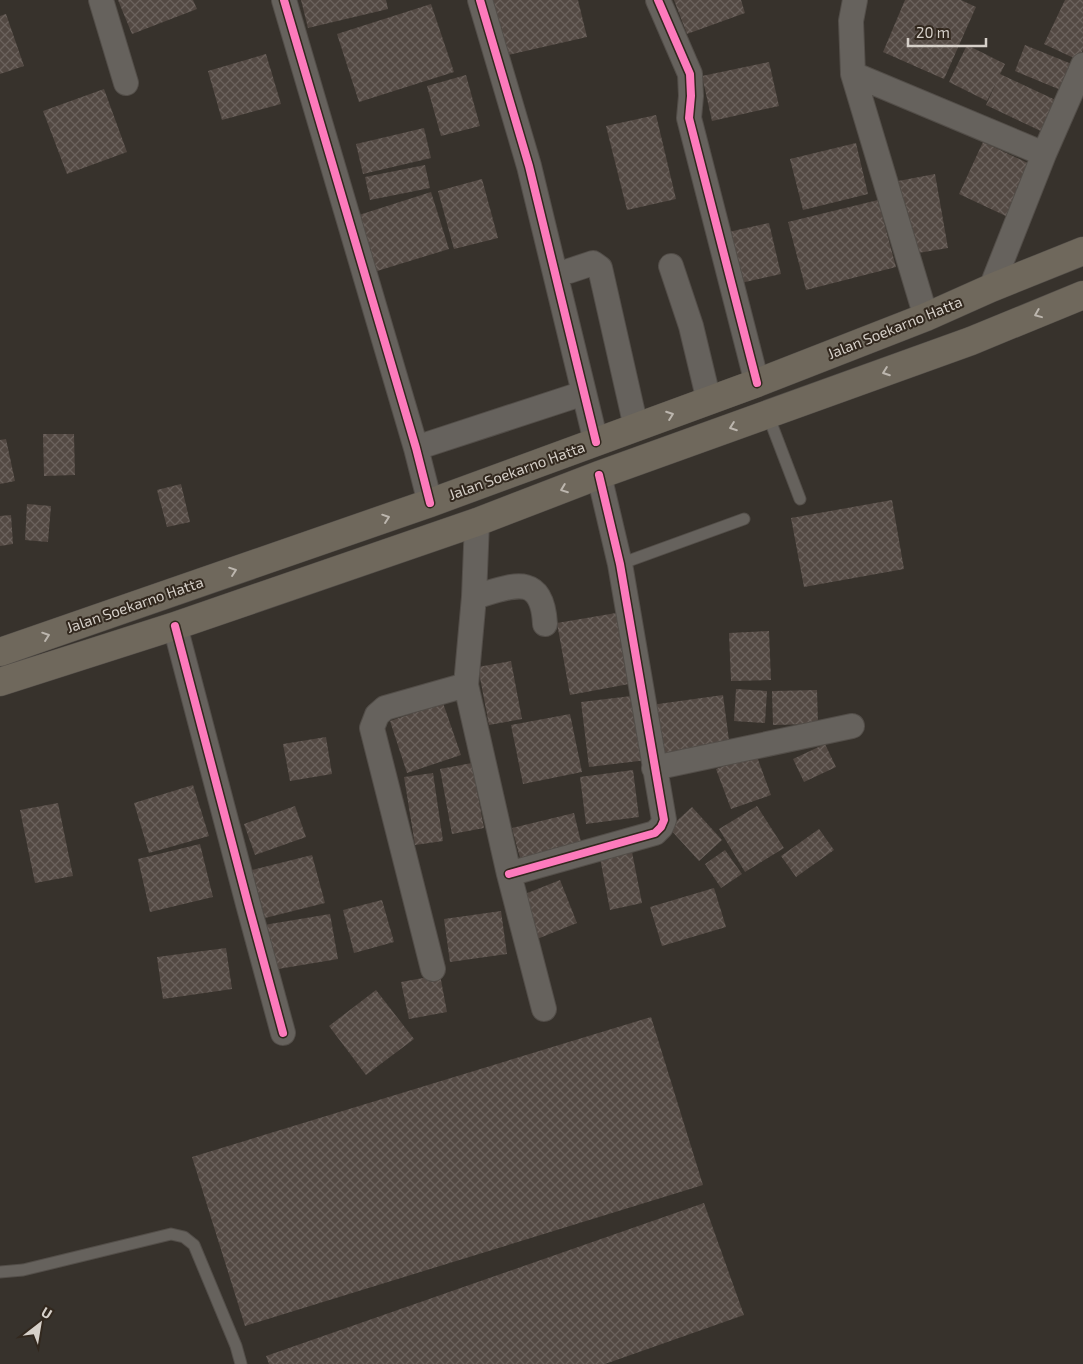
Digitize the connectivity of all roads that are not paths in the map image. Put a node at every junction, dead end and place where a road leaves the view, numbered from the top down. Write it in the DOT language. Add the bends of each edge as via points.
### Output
graph roads {
  1 [pos="101,0"];
  2 [pos="284,0"];
  3 [pos="480,0"];
  4 [pos="658,0"];
  5 [pos="855,0"];
  6 [pos="1083,65"];
  7 [pos="853,74"];
  8 [pos="126,83"];
  9 [pos="1044,154"];
  10 [pos="1083,251"];
  11 [pos="671,266"];
  12 [pos="569,271"];
  13 [pos="991,288"];
  14 [pos="1083,295"];
  15 [pos="926,317"];
  16 [pos="757,383"];
  17 [pos="584,393"];
  18 [pos="708,401"];
  19 [pos="768,415"];
  20 [pos="636,427"];
  21 [pos="596,442"];
  22 [pos="416,448"];
  23 [pos="599,475"];
  24 [pos="800,499"];
  25 [pos="430,503"];
  26 [pos="744,519"];
  27 [pos="477,522"];
  28 [pos="620,564"];
  29 [pos="474,597"];
  30 [pos="545,624"];
  31 [pos="175,626"];
  32 [pos="0,652"];
  33 [pos="0,682"];
  34 [pos="466,685"];
  35 [pos="852,726"];
  36 [pos="654,768"];
  37 [pos="509,874"];
  38 [pos="433,969"];
  39 [pos="544,1010"];
  40 [pos="283,1033"];
  41 [pos="0,1272"];
  42 [pos="241,1364"];
  1 -- 8 [label="street"];
  2 -- 22 [label="street"];
  3 -- 17 [label="street" via="529,166"];
  4 -- 16 [label="street" via="690,74 689,118"];
  5 -- 7 [label="street" via="851,20"];
  6 -- 9 [label="street"];
  7 -- 9 [label="street"];
  7 -- 15 [label="street"];
  9 -- 13 [label="street"];
  10 -- 13 [label="highway, Jalan Soekarno Hatta"];
  11 -- 18 [label="street"];
  12 -- 20 [label="street" via="593,263 600,268"];
  13 -- 15 [label="highway, Jalan Soekarno Hatta"];
  14 -- 19 [label="highway, Jalan Soekarno Hatta, one-way" via="971,341"];
  15 -- 16 [label="highway, Jalan Soekarno Hatta"];
  16 -- 18 [label="highway, Jalan Soekarno Hatta"];
  17 -- 21 [label="street"];
  17 -- 22 [label="street"];
  20 -- 18 [label="highway, Jalan Soekarno Hatta, one-way"];
  19 -- 23 [label="highway, Jalan Soekarno Hatta, one-way"];
  19 -- 24 [label="lane"];
  20 -- 21 [label="highway, Jalan Soekarno Hatta"];
  21 -- 25 [label="highway, Jalan Soekarno Hatta"];
  22 -- 25 [label="street"];
  23 -- 27 [label="highway, Jalan Soekarno Hatta, one-way"];
  23 -- 28 [label="street"];
  32 -- 25 [label="highway, Jalan Soekarno Hatta, one-way"];
  26 -- 28 [label="lane"];
  27 -- 29 [label="street"];
  27 -- 31 [label="highway, Jalan Soekarno Hatta"];
  28 -- 36 [label="street"];
  29 -- 30 [label="street" via="524,586 537,593 544,608"];
  29 -- 34 [label="street"];
  31 -- 33 [label="highway, Jalan Soekarno Hatta"];
  31 -- 40 [label="street"];
  34 -- 37 [label="street"];
  34 -- 38 [label="street" via="385,708 377,715 372,728"];
  35 -- 36 [label="street"];
  36 -- 37 [label="street" via="664,820 655,833"];
  37 -- 39 [label="street"];
  41 -- 42 [label="lane" via="23,1270 170,1234 184,1237 194,1244"];
}
